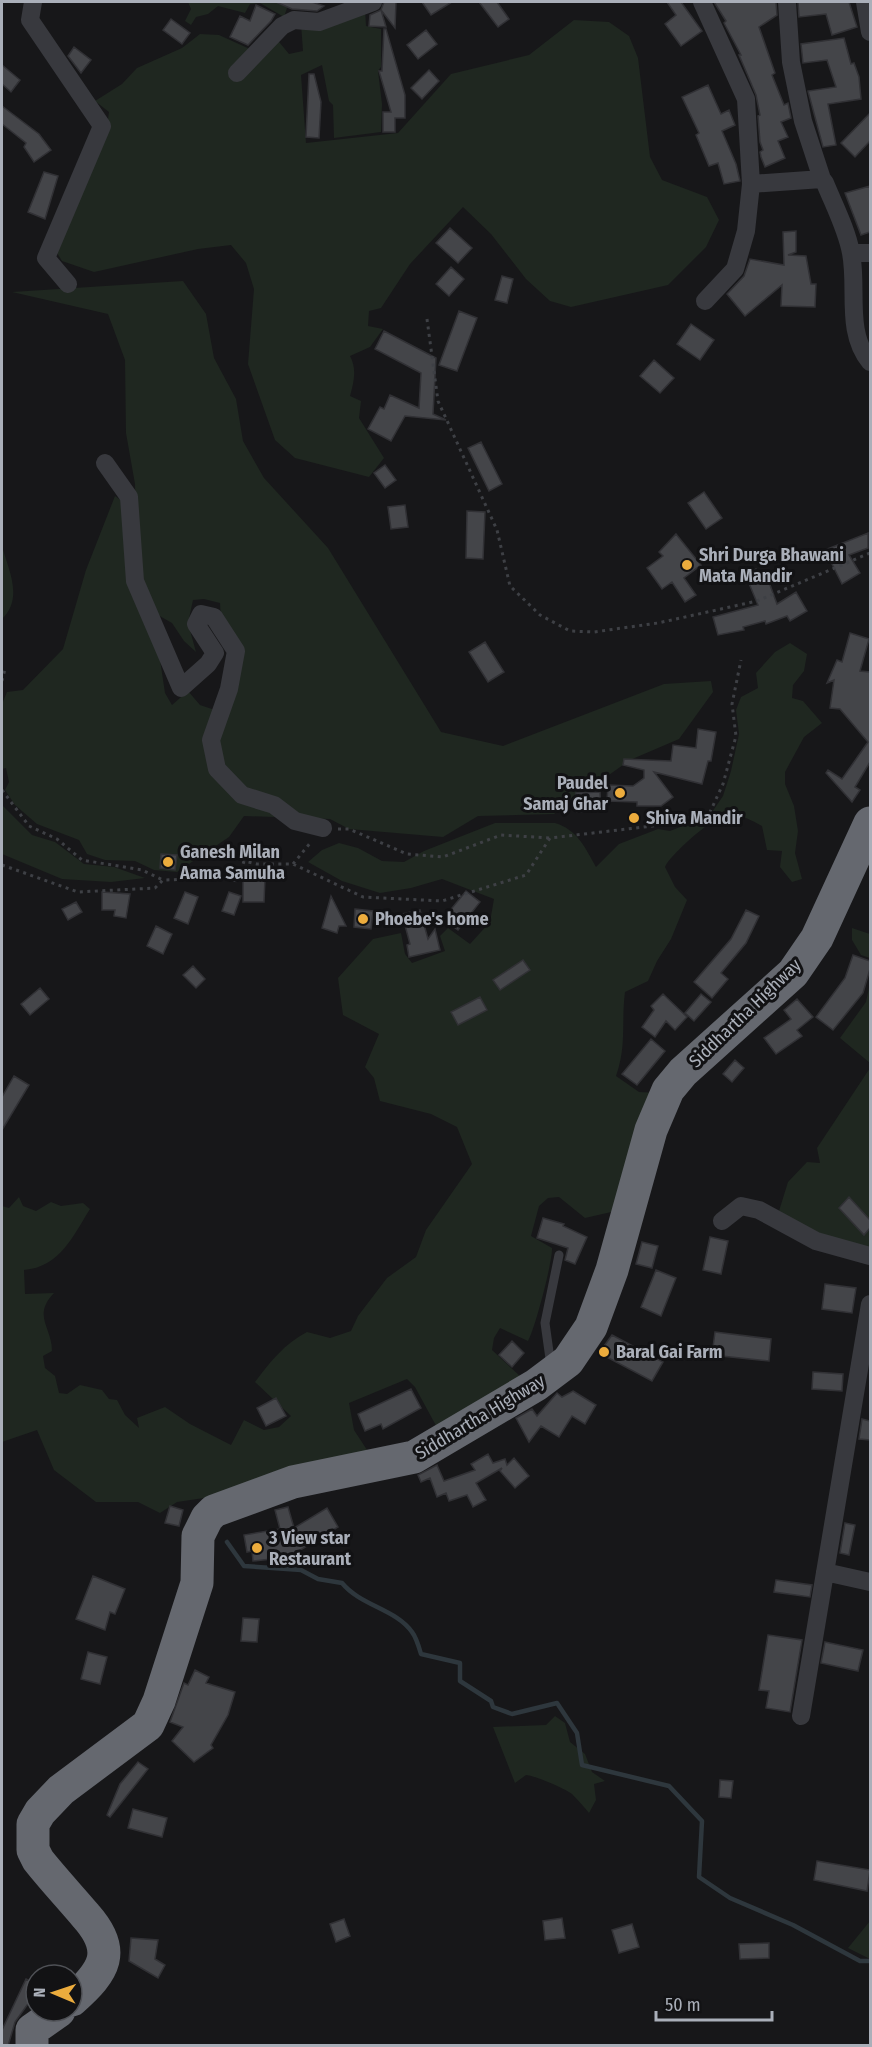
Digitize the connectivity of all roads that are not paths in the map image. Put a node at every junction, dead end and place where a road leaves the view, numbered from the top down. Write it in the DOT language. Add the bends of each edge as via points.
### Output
graph roads {
  1 [pos="33,2"];
  2 [pos="373,2"];
  3 [pos="702,2"];
  4 [pos="787,2"];
  5 [pos="865,2"];
  6 [pos="870,32"];
  7 [pos="237,73"];
  8 [pos="822,179"];
  9 [pos="751,184"];
  10 [pos="851,253"];
  11 [pos="870,253"];
  12 [pos="68,284"];
  13 [pos="705,301"];
  14 [pos="870,362"];
  15 [pos="105,463"];
  16 [pos="870,823"];
  17 [pos="323,828"];
  18 [pos="722,1221"];
  19 [pos="559,1255"];
  20 [pos="870,1256"];
  21 [pos="870,1304"];
  22 [pos="865,1370"];
  23 [pos="554,1374"];
  24 [pos="825,1572"];
  25 [pos="870,1582"];
  26 [pos="801,1716"];
  27 [pos="84,1986"];
  28 [pos="42,2023"];
  29 [pos="32,2046"];
  1 -- 12 [label="street" via="30,20 102,126 46,258"];
  2 -- 7 [label="street" via="319,22 294,20 282,26"];
  3 -- 9 [label="street" via="746,99"];
  4 -- 8 [label="street" via="791,62 802,121"];
  5 -- 6 [label="street"];
  8 -- 9 [label="street"];
  8 -- 10 [label="street"];
  9 -- 13 [label="street" via="746,231 735,269"];
  10 -- 11 [label="street"];
  10 -- 14 [label="street" via="855,320 863,353"];
  15 -- 17 [label="street" via="129,497 135,581 181,688 215,653 196,624 201,614 214,617 236,651 229,690 211,740 217,768 242,795 274,805 295,820"];
  16 -- 23 [label="highway, Siddhartha Highway" via="817,938 793,973 668,1090 651,1130 612,1270 591,1326 581,1345"];
  18 -- 20 [label="street" via="741,1206 750,1208 816,1241"];
  19 -- 23 [label="lane" via="545,1323"];
  21 -- 22 [label="street"];
  22 -- 24 [label="street"];
  23 -- 27 [label="highway, Siddhartha Highway" via="414,1457 293,1482 214,1511 207,1518 198,1536 197,1583 148,1725 61,1790 33,1824 33,1850 38,1860 98,1928 105,1943 104,1962"];
  24 -- 25 [label="street"];
  24 -- 26 [label="street"];
  28 -- 29 [label="highway" via="32,2030"];
}
